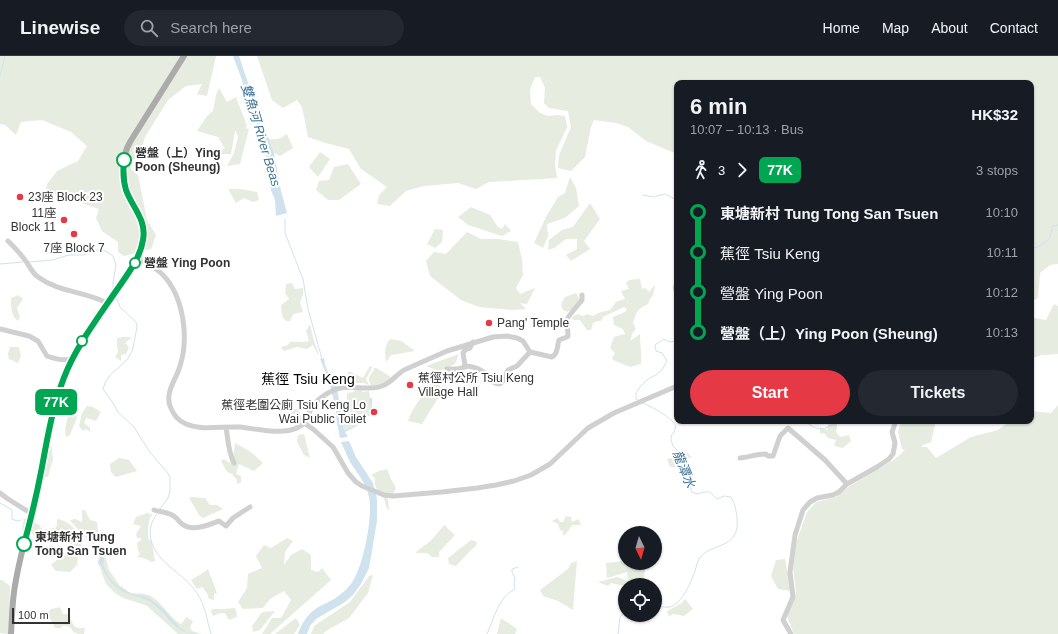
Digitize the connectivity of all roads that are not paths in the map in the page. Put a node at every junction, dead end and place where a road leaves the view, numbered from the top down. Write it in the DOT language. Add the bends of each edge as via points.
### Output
graph roads {
  1 [pos="184,56"];
  2 [pos="8,241"];
  3 [pos="137,258"];
  4 [pos="582,294"];
  5 [pos="107,304"];
  6 [pos="0,329"];
  7 [pos="473,342"];
  8 [pos="530,352"];
  9 [pos="72,359"];
  10 [pos="465,366"];
  11 [pos="447,369"];
  12 [pos="674,387"];
  13 [pos="304,424"];
  14 [pos="895,424"];
  15 [pos="226,427"];
  16 [pos="740,458"];
  17 [pos="234,462"];
  18 [pos="847,484"];
  19 [pos="0,493"];
  20 [pos="250,507"];
  21 [pos="154,510"];
  22 [pos="32,514"];
  23 [pos="11,634"];
  24 [pos="791,634"];
  1 -- 3 [label="main road" via="130,142 124,157 123,175 126,188 142,220 144,230 143,243"];
  2 -- 5 [label="street" via="38,277 61,289 92,297"];
  3 -- 5 [label="main road"];
  3 -- 15 [label="street" via="154,267 167,280 177,298 182,316 182,355 169,394 173,412 178,420 186,424"];
  4 -- 8 [label="street" via="582,300 567,318 568,336 559,340 555,355 552,357"];
  5 -- 9 [label="main road"];
  6 -- 9 [label="street" via="29,336 38,341 47,356 55,359"];
  7 -- 8 [label="street" via="489,337 507,336 523,341"];
  7 -- 10 [label="street" via="470,348 462,353"];
  7 -- 13 [label="street" via="404,370 383,386 338,388 315,404"];
  8 -- 10 [label="street" via="508,370 500,384 494,384 483,370"];
  9 -- 22 [label="main road" via="53,412"];
  10 -- 11 [label="street"];
  12 -- 13 [label="street" via="614,413 588,428 550,464 531,475 477,488 409,495 384,495 356,482 333,447"];
  13 -- 15 [label="street" via="285,431"];
  14 -- 18 [label="street" via="892,432 895,444 893,454 883,463"];
  15 -- 17 [label="street" via="231,458"];
  16 -- 18 [label="street" via="760,454 773,456 780,436 788,428 825,460"];
  18 -- 24 [label="street" via="833,495 810,502 803,510 795,535 790,572 792,597 783,620"];
  19 -- 22 [label="street"];
  20 -- 21 [label="street" via="226,526 219,521 206,526 192,527 184,525 175,516"];
  22 -- 23 [label="main road" via="16,579"];
}
